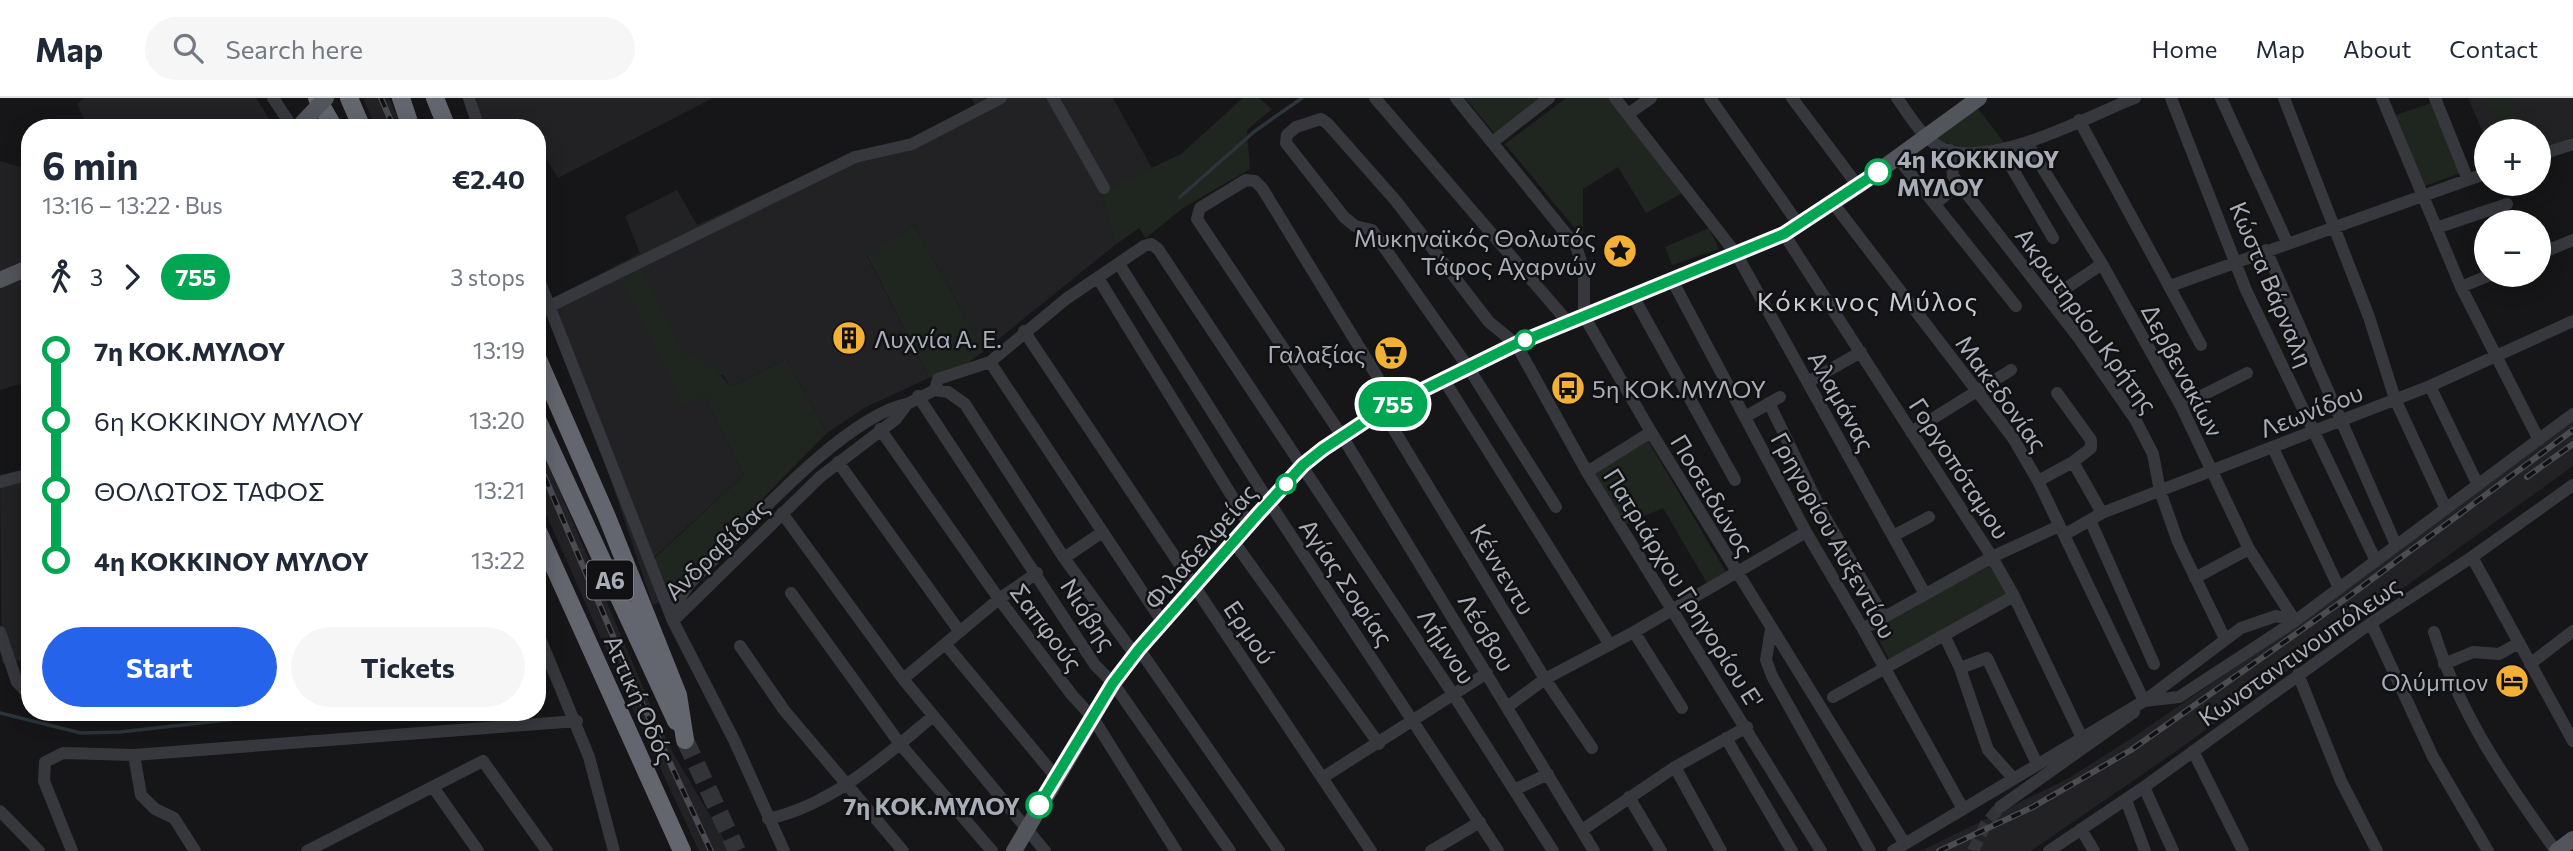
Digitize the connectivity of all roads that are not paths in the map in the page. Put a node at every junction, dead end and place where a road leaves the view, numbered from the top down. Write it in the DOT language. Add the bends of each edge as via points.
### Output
graph roads {
  1 [pos="272,98"];
  2 [pos="317,98"];
  3 [pos="326,98"];
  4 [pos="349,98"];
  5 [pos="401,98"];
  6 [pos="435,98"];
  7 [pos="469,98"];
  8 [pos="1001,98"];
  9 [pos="1053,98"];
  10 [pos="1375,98"];
  11 [pos="1456,98"];
  12 [pos="1549,98"];
  13 [pos="1615,98"];
  14 [pos="1651,98"];
  15 [pos="1710,98"];
  16 [pos="1792,98"];
  17 [pos="1897,98"];
  18 [pos="1979,98"];
  19 [pos="2135,98"];
  20 [pos="2171,98"];
  21 [pos="2221,98"];
  22 [pos="2284,98"];
  23 [pos="2382,98"];
  24 [pos="2435,98"];
  25 [pos="1628,114"];
  26 [pos="291,119"];
  27 [pos="304,119"];
  28 [pos="329,119"];
  29 [pos="358,119"];
  30 [pos="408,119"];
  31 [pos="443,119"];
  32 [pos="475,119"];
  33 [pos="2079,120"];
  34 [pos="1925,136"];
  35 [pos="1494,141"];
  36 [pos="2027,143"];
  37 [pos="2573,144"];
  38 [pos="1950,150"];
  39 [pos="2002,150"];
  40 [pos="2551,151"];
  41 [pos="1898,157"];
  42 [pos="2474,178"];
  43 [pos="2468,180"];
  44 [pos="1959,184"];
  45 [pos="1858,186"];
  46 [pos="1104,188"];
  47 [pos="2422,198"];
  48 [pos="1833,203"];
  49 [pos="1935,204"];
  50 [pos="2507,204"];
  51 [pos="1198,219"];
  52 [pos="1799,225"];
  53 [pos="2334,226"];
  54 [pos="2436,228"];
  55 [pos="1784,234"];
  56 [pos="2053,238"];
  57 [pos="2573,240"];
  58 [pos="2287,242"];
  59 [pos="2551,249"];
  60 [pos="2266,250"];
  61 [pos="1737,255"];
  62 [pos="2237,261"];
  63 [pos="1119,264"];
  64 [pos="2102,264"];
  65 [pos="21,271"];
  66 [pos="1098,278"];
  67 [pos="0,280"];
  68 [pos="1672,280"];
  69 [pos="2474,282"];
  70 [pos="2170,286"];
  71 [pos="2461,287"];
  72 [pos="546,296"];
  73 [pos="1633,296"];
  74 [pos="2050,299"];
  75 [pos="550,306"];
  76 [pos="2017,306"];
  77 [pos="1584,316"];
  78 [pos="1567,321"];
  79 [pos="2573,321"];
  80 [pos="1024,331"];
  81 [pos="1516,344"];
  82 [pos="2202,345"];
  83 [pos="1861,352"];
  84 [pos="2496,357"];
  85 [pos="990,362"];
  86 [pos="1468,367"];
  87 [pos="2011,370"];
  88 [pos="2247,373"];
  89 [pos="546,378"];
  90 [pos="1444,380"];
  91 [pos="1808,382"];
  92 [pos="2430,386"];
  93 [pos="935,390"];
  94 [pos="1977,391"];
  95 [pos="2057,393"];
  96 [pos="918,396"];
  97 [pos="2395,399"];
  98 [pos="906,404"];
  99 [pos="2181,406"];
  100 [pos="1388,407"];
  101 [pos="2573,414"];
  102 [pos="1745,417"];
  103 [pos="2341,422"];
  104 [pos="880,429"];
  105 [pos="2315,431"];
  106 [pos="1651,432"];
  107 [pos="1911,432"];
  108 [pos="1342,436"];
  109 [pos="546,439"];
  110 [pos="2539,440"];
  111 [pos="2273,448"];
  112 [pos="838,462"];
  113 [pos="2073,462"];
  114 [pos="1303,465"];
  115 [pos="2212,471"];
  116 [pos="1587,472"];
  117 [pos="21,476"];
  118 [pos="1735,480"];
  119 [pos="2038,481"];
  120 [pos="0,482"];
  121 [pos="2478,485"];
  122 [pos="2572,489"];
  123 [pos="2161,491"];
  124 [pos="1269,502"];
  125 [pos="1556,507"];
  126 [pos="2446,509"];
  127 [pos="782,513"];
  128 [pos="2096,516"];
  129 [pos="1929,517"];
  130 [pos="1250,524"];
  131 [pos="2062,530"];
  132 [pos="1806,532"];
  133 [pos="1101,533"];
  134 [pos="1893,536"];
  135 [pos="1234,542"];
  136 [pos="2396,545"];
  137 [pos="546,548"];
  138 [pos="2249,550"];
  139 [pos="1992,557"];
  140 [pos="2472,557"];
  141 [pos="1064,558"];
  142 [pos="2376,561"];
  143 [pos="1037,573"];
  144 [pos="1736,573"];
  145 [pos="655,575"];
  146 [pos="2196,578"];
  147 [pos="690,584"];
  148 [pos="1195,587"];
  149 [pos="2339,588"];
  150 [pos="790,593"];
  151 [pos="1925,594"];
  152 [pos="2014,596"];
  153 [pos="999,598"];
  154 [pos="1673,610"];
  155 [pos="1884,617"];
  156 [pos="673,621"];
  157 [pos="2295,621"];
  158 [pos="1163,622"];
  159 [pos="2371,623"];
  160 [pos="1771,629"];
  161 [pos="1863,629"];
  162 [pos="2573,631"];
  163 [pos="0,632"];
  164 [pos="960,632"];
  165 [pos="1634,632"];
  166 [pos="2434,632"];
  167 [pos="1944,635"];
  168 [pos="2225,639"];
  169 [pos="2517,644"];
  170 [pos="1610,645"];
  171 [pos="740,646"];
  172 [pos="947,646"];
  173 [pos="1137,652"];
  174 [pos="2200,658"];
  175 [pos="546,662"];
  176 [pos="2154,664"];
  177 [pos="2444,664"];
  178 [pos="2530,664"];
  179 [pos="1960,668"];
  180 [pos="1885,669"];
  181 [pos="1487,673"];
  182 [pos="2298,674"];
  183 [pos="2211,675"];
  184 [pos="903,679"];
  185 [pos="1545,679"];
  186 [pos="1113,683"];
  187 [pos="21,686"];
  188 [pos="1453,694"];
  189 [pos="1833,697"];
  190 [pos="2144,701"];
  191 [pos="1507,707"];
  192 [pos="1682,708"];
  193 [pos="932,717"];
  194 [pos="1093,718"];
  195 [pos="577,721"];
  196 [pos="1414,721"];
  197 [pos="1747,727"];
  198 [pos="2081,736"];
  199 [pos="1726,738"];
  200 [pos="2573,741"];
  201 [pos="900,744"];
  202 [pos="1379,744"];
  203 [pos="1592,748"];
  204 [pos="2193,751"];
  205 [pos="134,755"];
  206 [pos="2037,764"];
  207 [pos="1675,766"];
  208 [pos="1548,774"];
  209 [pos="1056,777"];
  210 [pos="1322,778"];
  211 [pos="2013,778"];
  212 [pos="844,785"];
  213 [pos="433,787"];
  214 [pos="2144,787"];
  215 [pos="1514,790"];
  216 [pos="1629,797"];
  217 [pos="2126,800"];
  218 [pos="2000,807"];
  219 [pos="1963,809"];
  220 [pos="0,811"];
  221 [pos="768,819"];
  222 [pos="1480,822"];
  223 [pos="1025,828"];
  224 [pos="2081,829"];
  225 [pos="1581,830"];
  226 [pos="2573,839"];
  227 [pos="1905,844"];
  228 [pos="316,849"];
  229 [pos="39,851"];
  230 [pos="72,851"];
  231 [pos="195,851"];
  232 [pos="478,851"];
  233 [pos="547,851"];
  234 [pos="614,851"];
  235 [pos="682,851"];
  236 [pos="784,851"];
  237 [pos="903,851"];
  238 [pos="992,851"];
  239 [pos="1014,851"];
  240 [pos="1045,851"];
  241 [pos="1177,851"];
  242 [pos="1230,851"];
  243 [pos="1279,851"];
  244 [pos="1371,851"];
  245 [pos="1431,851"];
  246 [pos="1498,851"];
  247 [pos="1553,851"];
  248 [pos="1594,851"];
  249 [pos="1661,851"];
  250 [pos="1721,851"];
  251 [pos="1792,851"];
  252 [pos="1821,851"];
  253 [pos="1870,851"];
  254 [pos="1893,851"];
  255 [pos="2049,851"];
  256 [pos="2094,851"];
  257 [pos="2146,851"];
  258 [pos="2173,851"];
  259 [pos="2243,851"];
  260 [pos="2377,851"];
  261 [pos="2488,851"];
  262 [pos="2557,851"];
  1 -- 26 [label="street"];
  2 -- 28 [label="highway"];
  3 -- 27 [label="main road, bridge"];
  4 -- 29 [label="highway"];
  5 -- 30 [label="highway"];
  6 -- 31 [label="highway"];
  7 -- 32 [label="street"];
  8 -- 75 [label="street" via="912,144 855,157"];
  9 -- 46 [label="street"];
  10 -- 78 [label="street"];
  11 -- 35 [label="street"];
  12 -- 35 [label="street"];
  13 -- 25 [label="street, Αλαμάνας"];
  14 -- 25 [label="street"];
  15 -- 52 [label="street"];
  16 -- 45 [label="street"];
  17 -- 34 [label="street"];
  18 -- 34 [label="main road, Φιλαδελφείας"];
  19 -- 33 [label="street"];
  20 -- 62 [label="street, Κώστα Βάρναλη"];
  21 -- 58 [label="street"];
  22 -- 53 [label="street"];
  23 -- 47 [label="street"];
  24 -- 43 [label="street"];
  25 -- 61 [label="street, Αλαμάνας"];
  33 -- 36 [label="street"];
  33 -- 70 [label="street"];
  34 -- 38 [label="street"];
  34 -- 41 [label="main road, Φιλαδελφείας"];
  35 -- 77 [label="street" via="1576,246 1584,271"];
  36 -- 39 [label="street"];
  36 -- 64 [label="street, Δερβενακίων"];
  37 -- 40 [label="street"];
  38 -- 39 [label="street"];
  38 -- 44 [label="street, Ακρωτηρίου Κρήτης" via="1953,176"];
  39 -- 56 [label="street"];
  41 -- 45 [label="main road, Φιλαδελφείας"];
  41 -- 49 [label="street"];
  42 -- 43 [label="street"];
  43 -- 47 [label="street"];
  44 -- 49 [label="street"];
  44 -- 74 [label="street, Ακρωτηρίου Κρήτης"];
  45 -- 48 [label="main road, Φιλαδελφείας"];
  47 -- 53 [label="street"];
  47 -- 54 [label="street"];
  48 -- 52 [label="main road, Φιλαδελφείας"];
  48 -- 94 [label="street, Μακεδονίας"];
  49 -- 76 [label="street"];
  50 -- 54 [label="street"];
  51 -- 100 [label="street, Κέννεντυ" via="1200,208 1246,180 1255,181"];
  51 -- 108 [label="street, Λέσβου"];
  52 -- 55 [label="main road, Φιλαδελφείας"];
  53 -- 58 [label="street"];
  53 -- 97 [label="street" via="2370,317"];
  54 -- 71 [label="street"];
  55 -- 61 [label="main road, Φιλαδελφείας"];
  55 -- 83 [label="street, Γοργοπόταμου"];
  57 -- 59 [label="street"];
  58 -- 60 [label="street"];
  60 -- 62 [label="street"];
  60 -- 103 [label="street"];
  61 -- 68 [label="main road, Φιλαδελφείας"];
  61 -- 91 [label="street, Αλαμάνας"];
  62 -- 70 [label="street"];
  62 -- 105 [label="street, Κώστα Βάρναλη" via="2246,290"];
  63 -- 66 [label="street"];
  63 -- 114 [label="street, Λήμνου" via="1151,244 1168,262"];
  63 -- 124 [label="street, Αγίας Σοφίας"];
  64 -- 74 [label="street"];
  64 -- 99 [label="street, Δερβενακίων"];
  65 -- 67 [label="main road"];
  66 -- 80 [label="street"];
  66 -- 130 [label="street"];
  68 -- 73 [label="main road, Φιλαδελφείας"];
  68 -- 102 [label="street, Γρηγορίου Αυξεντίου"];
  69 -- 71 [label="street"];
  70 -- 82 [label="street"];
  71 -- 84 [label="street"];
  72 -- 75 [label="street"];
  73 -- 77 [label="main road, Φιλαδελφείας"];
  73 -- 118 [label="street"];
  74 -- 123 [label="street, Ακρωτηρίου Κρήτης" via="2135,419 2153,454"];
  75 -- 145 [label="street"];
  77 -- 78 [label="main road, Φιλαδελφείας"];
  77 -- 106 [label="street, Ποσειδώνος"];
  78 -- 81 [label="main road, Φιλαδελφείας"];
  79 -- 84 [label="street, Λεωνίδου"];
  80 -- 85 [label="street"];
  80 -- 148 [label="street, Ερμού"];
  81 -- 86 [label="main road, Φιλαδελφείας"];
  81 -- 86 [label="street" via="1489,322 1328,124 1321,119 1296,127 1287,135 1286,144 1349,223 1372,230"];
  81 -- 116 [label="street, Πατριάρχου Γρηγορίου E'"];
  83 -- 91 [label="street"];
  83 -- 107 [label="street, Γοργοπόταμου"];
  84 -- 92 [label="street, Λεωνίδου"];
  84 -- 110 [label="street"];
  85 -- 93 [label="street, Ανδραβίδας" via="938,379"];
  85 -- 133 [label="street"];
  86 -- 90 [label="main road, Φιλαδελφείας"];
  86 -- 125 [label="street"];
  87 -- 94 [label="street"];
  88 -- 99 [label="street"];
  89 -- 109 [label="highway, Αττική Οδός / Α6" via="678,695 685,740"];
  90 -- 100 [label="main road, Φιλαδελφείας"];
  90 -- 170 [label="street"];
  91 -- 134 [label="street, Αλαμάνας"];
  92 -- 97 [label="street, Λεωνίδου"];
  92 -- 121 [label="street"];
  93 -- 96 [label="street, Ανδραβίδας"];
  93 -- 141 [label="street" via="948,391 965,404"];
  94 -- 107 [label="street"];
  94 -- 119 [label="street, Μακεδονίας"];
  95 -- 113 [label="street" via="2091,440 2091,448"];
  96 -- 98 [label="street, Ανδραβίδας"];
  96 -- 143 [label="street, Νιόβης"];
  97 -- 103 [label="street, Λεωνίδου"];
  97 -- 126 [label="street"];
  98 -- 104 [label="street, Ανδραβίδας" via="896,419"];
  98 -- 147 [label="street, Ανδραβίδας" via="880,412 828,450"];
  99 -- 115 [label="street, Δερβενακίων"];
  100 -- 108 [label="main road, Φιλαδελφείας"];
  100 -- 185 [label="street, Κέννεντυ"];
  101 -- 110 [label="street, Κωνσταντινουπόλεως"];
  102 -- 132 [label="street, Γρηγορίου Αυξεντίου"];
  102 -- 155 [label="street" via="1775,400 1822,512"];
  103 -- 105 [label="street, Λεωνίδου"];
  103 -- 136 [label="street"];
  104 -- 112 [label="street, Ανδραβίδας"];
  104 -- 153 [label="street, Σαπφούς"];
  105 -- 111 [label="street, Λεωνίδου"];
  105 -- 142 [label="street, Κώστα Βάρναλη"];
  106 -- 116 [label="street"];
  106 -- 144 [label="street, Ποσειδώνος"];
  107 -- 139 [label="street, Γοργοπόταμου"];
  108 -- 114 [label="main road, Φιλαδελφείας"];
  108 -- 181 [label="street, Λέσβου"];
  110 -- 121 [label="street, Κωνσταντινουπόλεως"];
  111 -- 115 [label="street, Λεωνίδου"];
  111 -- 149 [label="street"];
  112 -- 127 [label="street, Ανδραβίδας"];
  112 -- 164 [label="street"];
  113 -- 119 [label="street"];
  113 -- 128 [label="street"];
  114 -- 124 [label="main road, Φιλαδελφείας"];
  114 -- 188 [label="street, Λήμνου"];
  115 -- 123 [label="street, Λεωνίδου"];
  115 -- 138 [label="street, Δερβενακίων"];
  116 -- 154 [label="street, Πατριάρχου Γρηγορίου E'"];
  117 -- 120 [label="street"];
  119 -- 131 [label="street, Μακεδονίας"];
  121 -- 126 [label="street, Κωνσταντινουπόλεως"];
  122 -- 140 [label="street, Κωνσταντινουπόλεως"];
  123 -- 128 [label="street, Λεωνίδου"];
  123 -- 146 [label="street, Ακρωτηρίου Κρήτης"];
  124 -- 130 [label="main road, Φιλαδελφείας"];
  124 -- 196 [label="street, Αγίας Σοφίας"];
  126 -- 136 [label="street, Κωνσταντινουπόλεως"];
  127 -- 156 [label="street, Ανδραβίδας"];
  127 -- 184 [label="street"];
  128 -- 131 [label="street, Λεωνίδου"];
  128 -- 176 [label="street"];
  129 -- 134 [label="street"];
  130 -- 135 [label="main road, Φιλαδελφείας"];
  131 -- 139 [label="street, Λεωνίδου"];
  131 -- 190 [label="street, Μακεδονίας"];
  132 -- 144 [label="street"];
  132 -- 161 [label="street, Γρηγορίου Αυξεντίου"];
  133 -- 141 [label="street"];
  133 -- 158 [label="street"];
  134 -- 151 [label="street, Αλαμάνας"];
  135 -- 148 [label="main road, Φιλαδελφείας"];
  135 -- 202 [label="street"];
  136 -- 142 [label="street, Κωνσταντινουπόλεως"];
  137 -- 235 [label="highway, Αττική Οδός / Α6"];
  138 -- 146 [label="street"];
  138 -- 157 [label="street, Δερβενακίων"];
  139 -- 151 [label="street, Λεωνίδου"];
  139 -- 152 [label="street, Γοργοπόταμου"];
  140 -- 159 [label="street, Κωνσταντινουπόλεως"];
  140 -- 169 [label="street"];
  141 -- 173 [label="street"];
  142 -- 149 [label="street, Κωνσταντινουπόλεως"];
  143 -- 153 [label="street"];
  143 -- 186 [label="street, Νιόβης" via="1095,664"];
  144 -- 154 [label="street"];
  144 -- 160 [label="street, Ποσειδώνος"];
  145 -- 147 [label="street" via="669,586"];
  145 -- 156 [label="street"];
  146 -- 168 [label="street, Ακρωτηρίου Κρήτης"];
  147 -- 156 [label="street, Ανδραβίδας" via="678,601"];
  148 -- 158 [label="main road, Φιλαδελφείας"];
  148 -- 210 [label="street, Ερμού"];
  149 -- 157 [label="street, Κωνσταντινουπόλεως"];
  150 -- 201 [label="street"];
  151 -- 155 [label="street, Λεωνίδου"];
  152 -- 167 [label="street"];
  152 -- 198 [label="street, Γοργοπόταμου"];
  153 -- 164 [label="street"];
  153 -- 194 [label="street, Σαπφούς"];
  154 -- 165 [label="street"];
  154 -- 197 [label="street, Πατριάρχου Γρηγορίου E'"];
  155 -- 161 [label="street, Λεωνίδου"];
  156 -- 221 [label="street" via="735,742"];
  157 -- 168 [label="street, Κωνσταντινουπόλεως" via="2264,618"];
  157 -- 183 [label="street, Κωνσταντινουπόλεως"];
  158 -- 173 [label="main road, Φιλαδελφείας"];
  159 -- 182 [label="street, Κωνσταντινουπόλεως"];
  159 -- 261 [label="street" via="2433,757"];
  160 -- 227 [label="street, Ποσειδώνος"];
  160 -- 253 [label="street" via="1766,660 1772,676"];
  161 -- 180 [label="street, Γρηγορίου Αυξεντίου"];
  162 -- 178 [label="street"];
  163 -- 187 [label="street"];
  164 -- 172 [label="street"];
  165 -- 170 [label="street"];
  165 -- 192 [label="street"];
  166 -- 177 [label="street"];
  167 -- 179 [label="street"];
  167 -- 180 [label="street"];
  168 -- 174 [label="street, Κωνσταντινουπόλεως"];
  169 -- 177 [label="street" via="2499,654 2473,652"];
  169 -- 178 [label="street"];
  170 -- 185 [label="street"];
  171 -- 212 [label="street" via="764,684"];
  172 -- 184 [label="street"];
  172 -- 209 [label="street"];
  173 -- 186 [label="main road, Φιλαδελφείας"];
  173 -- 243 [label="street"];
  174 -- 183 [label="street"];
  174 -- 190 [label="street, Κωνσταντινουπόλεως"];
  175 -- 195 [label="street"];
  177 -- 262 [label="street" via="2484,748"];
  178 -- 200 [label="street"];
  179 -- 206 [label="street" via="1987,658"];
  179 -- 211 [label="street" via="1988,750"];
  180 -- 189 [label="street"];
  180 -- 219 [label="street, Γρηγορίου Αυξεντίου"];
  181 -- 188 [label="street"];
  181 -- 191 [label="street, Λέσβου"];
  182 -- 204 [label="street, Κωνσταντινουπόλεως"];
  182 -- 260 [label="street" via="2341,781"];
  183 -- 190 [label="street, Κωνσταντινουπόλεως" via="2179,697"];
  184 -- 193 [label="street"];
  185 -- 191 [label="street"];
  185 -- 203 [label="street, Κέννεντυ"];
  186 -- 194 [label="main road, Φιλαδελφείας"];
  186 -- 242 [label="street, Νιόβης"];
  188 -- 196 [label="street"];
  188 -- 215 [label="street, Λήμνου"];
  190 -- 198 [label="street, Κωνσταντινουπόλεως"];
  190 -- 218 [label="street" via="2128,719"];
  191 -- 208 [label="street, Λέσβου"];
  193 -- 201 [label="street"];
  193 -- 223 [label="street"];
  194 -- 209 [label="main road, Φιλαδελφείας"];
  194 -- 241 [label="street, Σαπφούς"];
  195 -- 205 [label="street"];
  195 -- 234 [label="street"];
  196 -- 202 [label="street"];
  196 -- 222 [label="street, Αγίας Σοφίας"];
  197 -- 199 [label="street"];
  197 -- 252 [label="street, Πατριάρχου Γρηγορίου E'"];
  198 -- 206 [label="street, Κωνσταντινουπόλεως"];
  199 -- 207 [label="street"];
  199 -- 251 [label="street"];
  201 -- 212 [label="street"];
  201 -- 238 [label="street"];
  202 -- 210 [label="street"];
  204 -- 214 [label="street, Κωνσταντινουπόλεως"];
  204 -- 259 [label="street"];
  205 -- 230 [label="street" via="63,753 45,762 44,781"];
  205 -- 231 [label="street" via="141,795 174,818"];
  206 -- 211 [label="street, Κωνσταντινουπόλεως"];
  207 -- 216 [label="street"];
  207 -- 250 [label="street"];
  208 -- 215 [label="street"];
  208 -- 225 [label="street, Λέσβου"];
  209 -- 223 [label="main road, Φιλαδελφείας"];
  210 -- 244 [label="street, Ερμού"];
  211 -- 219 [label="street, Κωνσταντινουπόλεως"];
  212 -- 221 [label="street" via="791,814"];
  212 -- 237 [label="street"];
  213 -- 228 [label="street"];
  213 -- 232 [label="street"];
  213 -- 233 [label="street" via="483,761"];
  214 -- 217 [label="street, Κωνσταντινουπόλεως"];
  214 -- 258 [label="street"];
  215 -- 247 [label="street, Λήμνου"];
  216 -- 225 [label="street"];
  216 -- 249 [label="street"];
  217 -- 224 [label="street, Κωνσταντινουπόλεως"];
  217 -- 257 [label="street"];
  219 -- 227 [label="street, Κωνσταντινουπόλεως"];
  220 -- 229 [label="street"];
  221 -- 236 [label="street"];
  222 -- 245 [label="street"];
  222 -- 246 [label="street, Αγίας Σοφίας"];
  223 -- 239 [label="main road, Φιλαδελφείας"];
  223 -- 240 [label="street"];
  224 -- 255 [label="street, Κωνσταντινουπόλεως"];
  224 -- 256 [label="street"];
  225 -- 248 [label="street, Λέσβου"];
  226 -- 262 [label="main road"];
  227 -- 254 [label="street, Κωνσταντινουπόλεως"];
}
